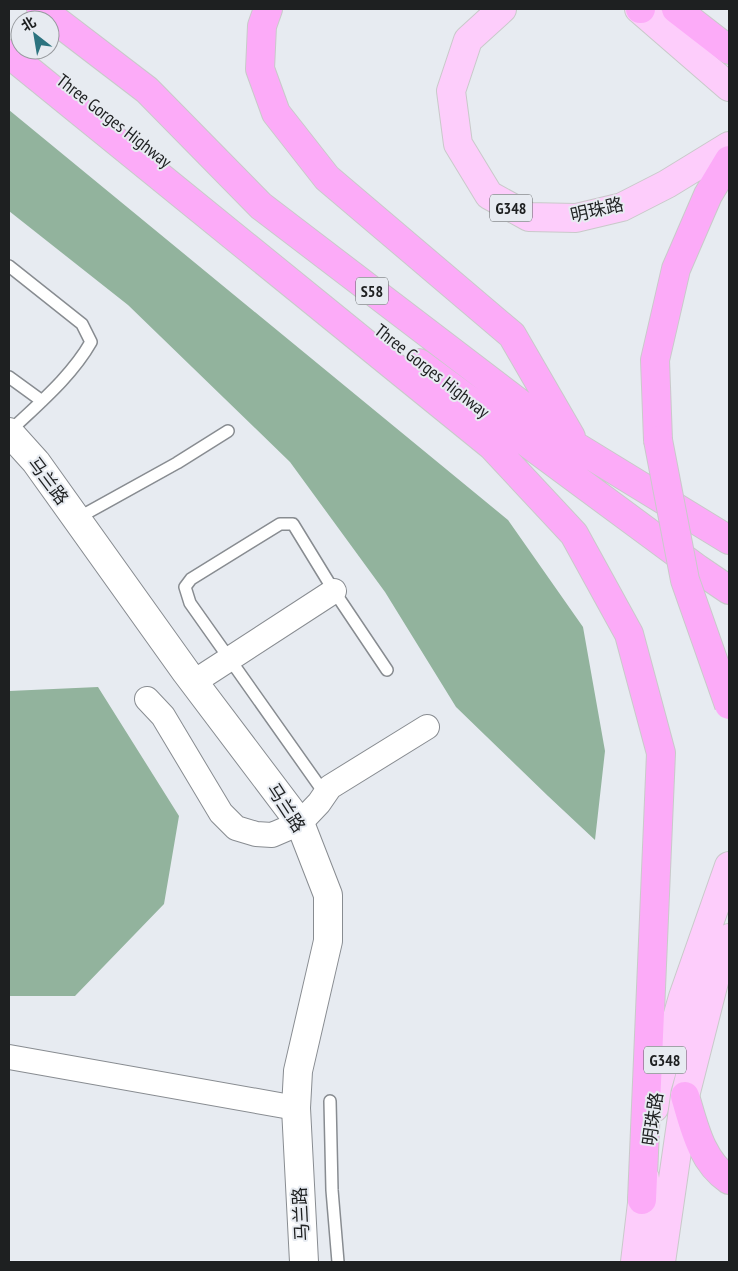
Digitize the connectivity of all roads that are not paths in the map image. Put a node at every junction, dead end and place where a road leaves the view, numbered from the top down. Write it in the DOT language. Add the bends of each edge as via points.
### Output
graph roads {
  1 [pos="41,9"];
  2 [pos="268,9"];
  3 [pos="502,9"];
  4 [pos="640,9"];
  5 [pos="676,9"];
  6 [pos="729,50"];
  7 [pos="9,54"];
  8 [pos="37,60"];
  9 [pos="729,87"];
  10 [pos="729,146"];
  11 [pos="729,160"];
  12 [pos="9,266"];
  13 [pos="9,376"];
  14 [pos="42,400"];
  15 [pos="228,431"];
  16 [pos="9,432"];
  17 [pos="577,447"];
  18 [pos="76,519"];
  19 [pos="729,540"];
  20 [pos="729,590"];
  21 [pos="334,591"];
  22 [pos="230,658"];
  23 [pos="387,670"];
  24 [pos="194,682"];
  25 [pos="147,698"];
  26 [pos="729,705"];
  27 [pos="427,727"];
  28 [pos="325,794"];
  29 [pos="300,823"];
  30 [pos="729,866"];
  31 [pos="729,938"];
  32 [pos="9,1057"];
  33 [pos="685,1096"];
  34 [pos="330,1101"];
  35 [pos="296,1108"];
  36 [pos="729,1180"];
  37 [pos="642,1200"];
  38 [pos="304,1262"];
  39 [pos="338,1262"];
  40 [pos="635,1262"];
  41 [pos="661,1262"];
  1 -- 17 [label="highway, Three Gorges Highway / S58" via="147,90 261,206"];
  2 -- 17 [label="highway" via="262,26 260,69 276,114 327,178 512,335"];
  3 -- 10 [label="main road, 明珠路 / G348" via="468,40 451,92 458,144 489,195 529,218 576,218 622,207"];
  4 -- 9 [label="main road"];
  5 -- 6 [label="highway"];
  7 -- 37 [label="highway" via="492,446 574,534 629,634 661,753"];
  8 -- 20 [label="highway, Three Gorges Highway / S58" via="445,383"];
  11 -- 26 [label="highway, bridge" via="708,195 676,269 655,360 658,440 685,580"];
  12 -- 14 [label="lane" via="82,324 91,342 80,361"];
  13 -- 14 [label="lane"];
  14 -- 16 [label="lane"];
  15 -- 18 [label="lane"];
  16 -- 18 [label="street, 马兰路" via="36,462"];
  17 -- 19 [label="highway, Three Gorges Highway / S58"];
  18 -- 24 [label="street, 马兰路"];
  21 -- 22 [label="street"];
  21 -- 22 [label="lane" via="293,524 280,524 192,579 185,587 190,603"];
  21 -- 23 [label="lane"];
  22 -- 24 [label="street"];
  22 -- 28 [label="lane"];
  24 -- 29 [label="street, 马兰路"];
  25 -- 29 [label="street" via="163,716 221,813 236,828 272,835"];
  27 -- 28 [label="street" via="330,787"];
  28 -- 29 [label="street"];
  29 -- 35 [label="street, 马兰路" via="328,895 328,941 298,1071"];
  30 -- 37 [label="main road, 明珠路 / G348" via="683,997 657,1087"];
  31 -- 33 [label="main road, 明珠路 / G348" via="715,978"];
  32 -- 35 [label="street"];
  33 -- 36 [label="highway" via="698,1140 720,1173"];
  33 -- 41 [label="main road, 明珠路 / G348"];
  34 -- 39 [label="lane"];
  35 -- 38 [label="street, 马兰路"];
  37 -- 40 [label="main road, 明珠路 / G348"];
}
